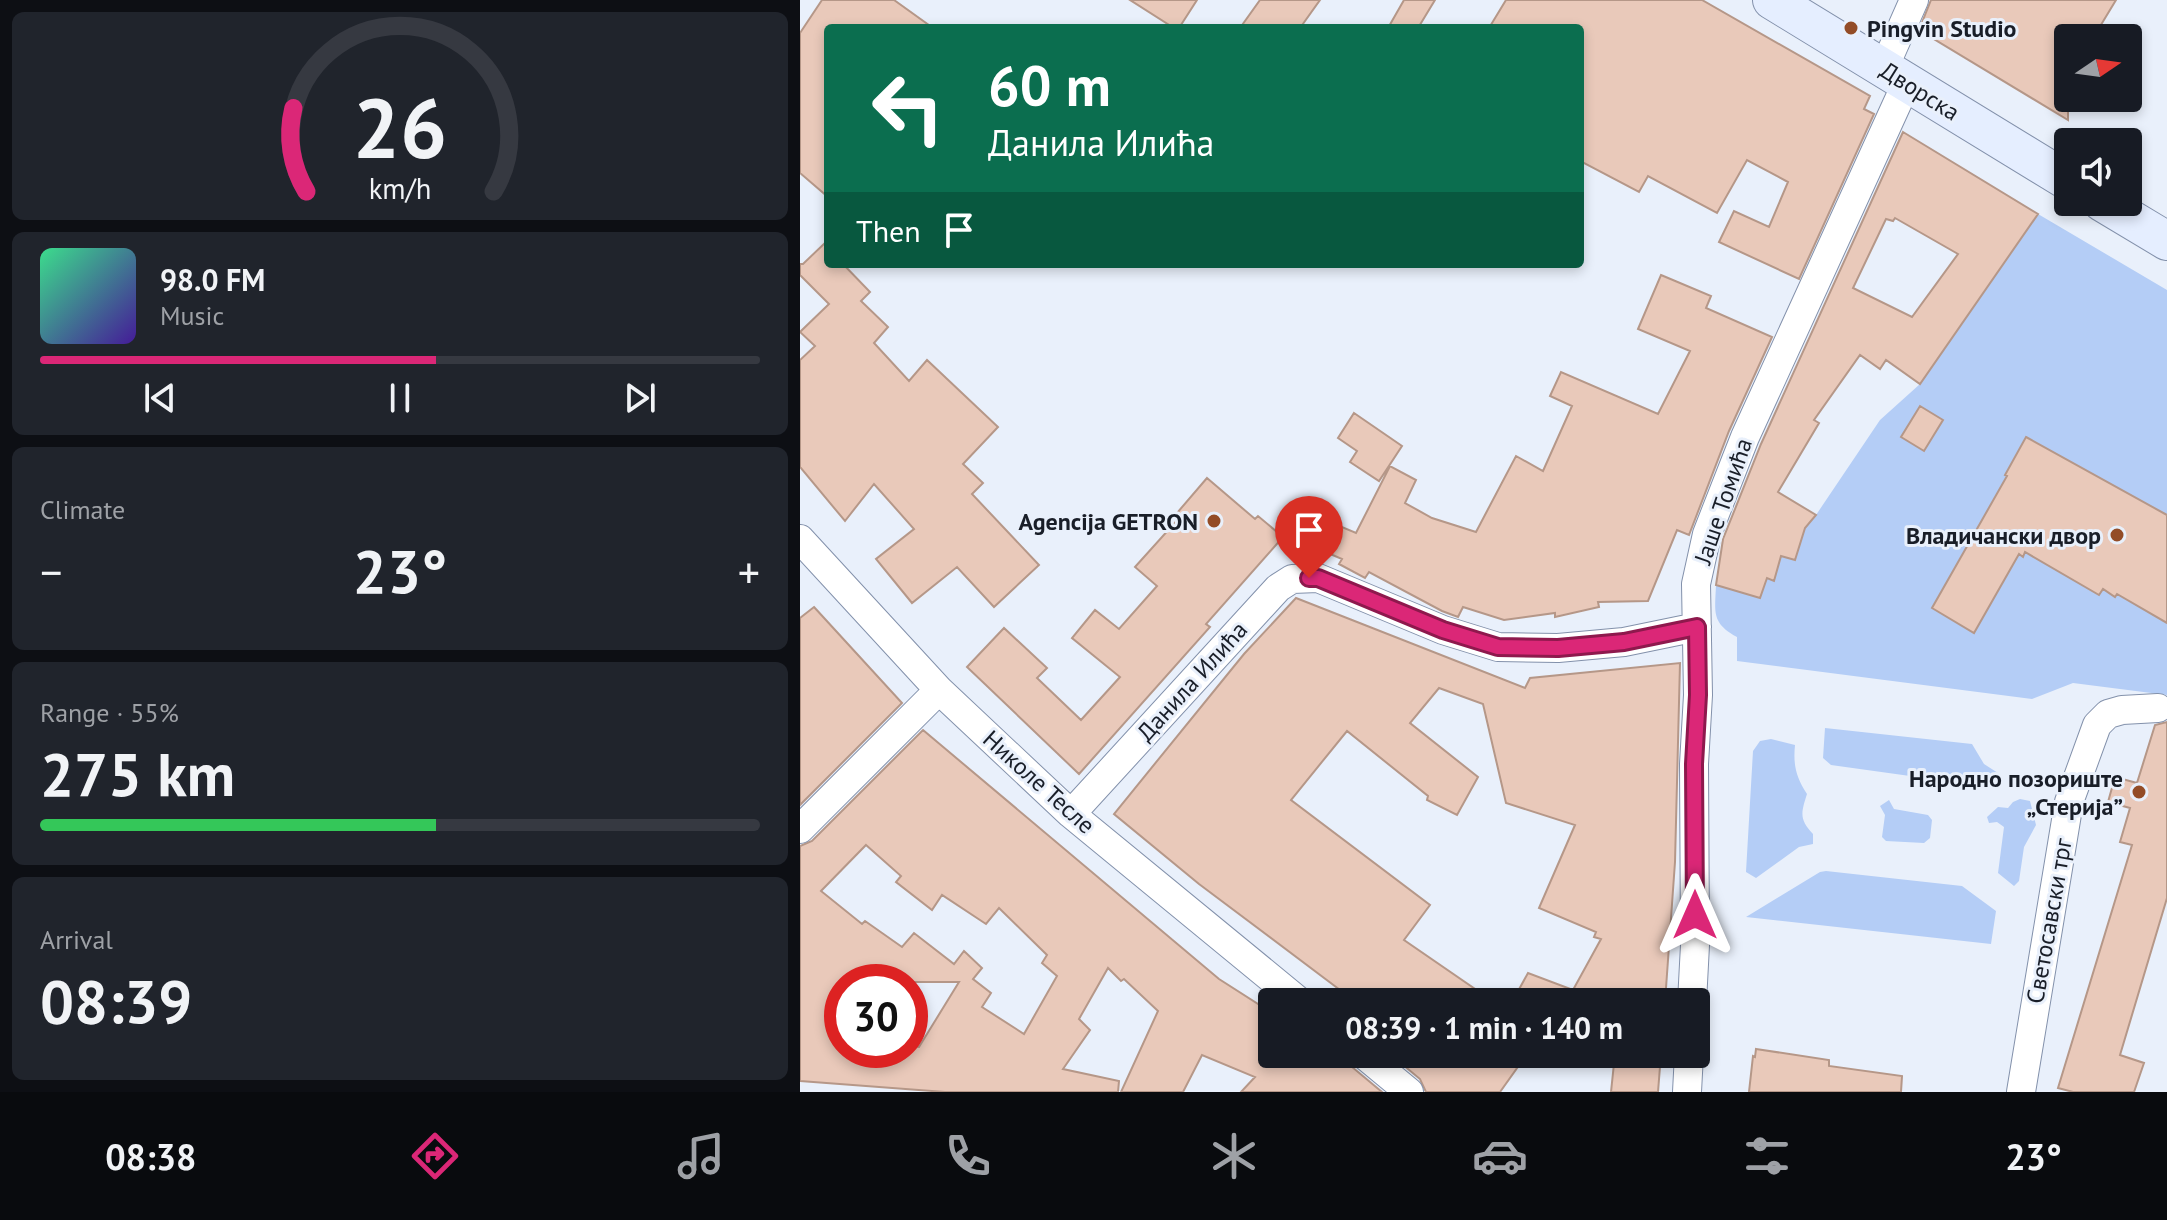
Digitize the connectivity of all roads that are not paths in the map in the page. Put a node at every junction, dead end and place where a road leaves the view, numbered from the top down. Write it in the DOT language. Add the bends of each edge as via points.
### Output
graph roads {
  1 [pos="1772,0"];
  2 [pos="1914,0"];
  3 [pos="1895,75"];
  4 [pos="2054,172"];
  5 [pos="2125,216"];
  6 [pos="2167,241"];
  7 [pos="800,539"];
  8 [pos="1697,627"];
  9 [pos="939,690"];
  10 [pos="2158,708"];
  11 [pos="1071,814"];
  12 [pos="800,829"];
  13 [pos="1283,988"];
  14 [pos="1693,988"];
  15 [pos="1380,1068"];
  16 [pos="1688,1068"];
  17 [pos="1409,1092"];
  18 [pos="1687,1092"];
  19 [pos="2021,1092"];
  1 -- 3 [label="main road, Дворска"];
  2 -- 3 [label="street, Јаше Томића"];
  3 -- 4 [label="main road, Дворска"];
  3 -- 8 [label="street, Јаше Томића" via="1836,235 1720,496 1700,561"];
  5 -- 6 [label="main road"];
  7 -- 9 [label="street, Николе Тесле"];
  8 -- 11 [label="street, Данила Илића" via="1598,645 1498,647 1318,578 1292,579 1278,588"];
  8 -- 14 [label="street, Јаше Томића"];
  9 -- 11 [label="street, Николе Тесле"];
  9 -- 12 [label="street"];
  10 -- 19 [label="street, Светосавски трг" via="2108,714 2097,725 2078,776 2069,802"];
  11 -- 13 [label="street, Николе Тесле"];
  15 -- 17 [label="street"];
  16 -- 18 [label="street"];
}
